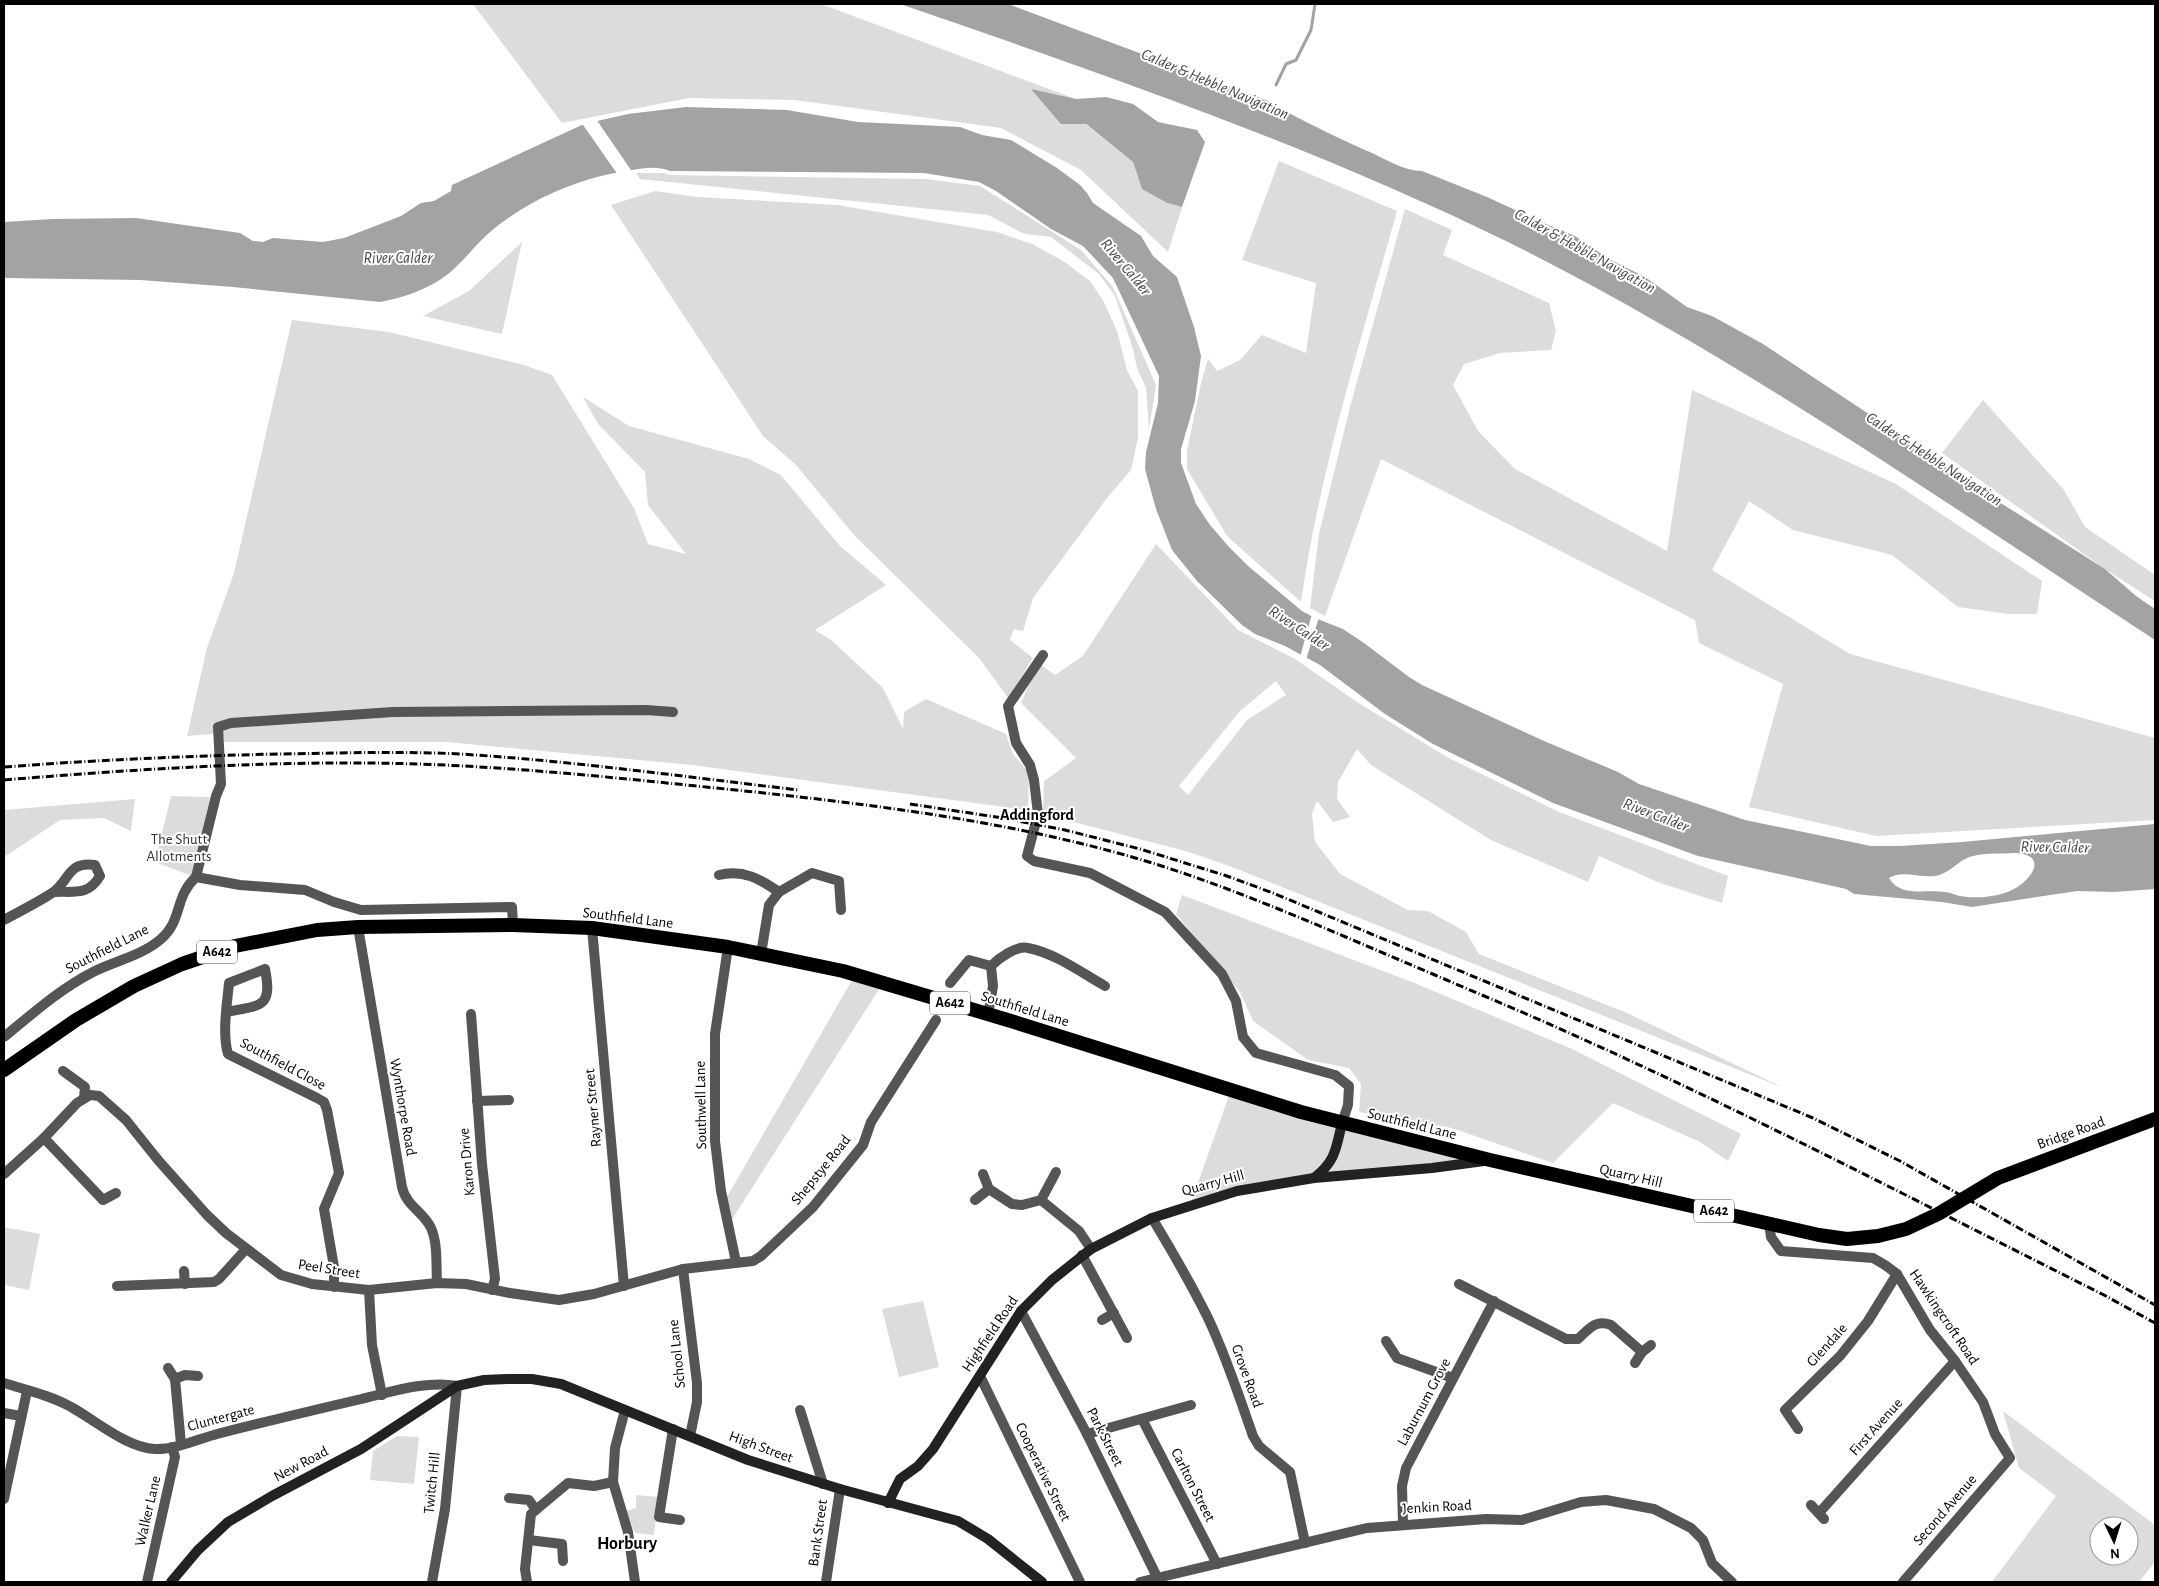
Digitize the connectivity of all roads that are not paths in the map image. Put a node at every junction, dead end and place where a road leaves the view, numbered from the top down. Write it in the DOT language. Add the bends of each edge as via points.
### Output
graph roads {
  1 [pos="1043,655"];
  2 [pos="674,712"];
  3 [pos="719,875"];
  4 [pos="196,877"];
  5 [pos="54,892"];
  6 [pos="779,892"];
  7 [pos="841,910"];
  8 [pos="4,920"];
  9 [pos="513,925"];
  10 [pos="358,927"];
  11 [pos="592,928"];
  12 [pos="728,947"];
  13 [pos="761,954"];
  14 [pos="992,966"];
  15 [pos="950,983"];
  16 [pos="1105,986"];
  17 [pos="227,1012"];
  18 [pos="988,1015"];
  19 [pos="936,1020"];
  20 [pos="469,1021"];
  21 [pos="4,1038"];
  22 [pos="4,1070"];
  23 [pos="63,1070"];
  24 [pos="84,1098"];
  25 [pos="509,1100"];
  26 [pos="477,1101"];
  27 [pos="2155,1120"];
  28 [pos="1342,1123"];
  29 [pos="44,1138"];
  30 [pos="1490,1160"];
  31 [pos="1056,1172"];
  32 [pos="4,1174"];
  33 [pos="983,1174"];
  34 [pos="1314,1178"];
  35 [pos="989,1189"];
  36 [pos="116,1193"];
  37 [pos="975,1200"];
  38 [pos="1041,1200"];
  39 [pos="1938,1214"];
  40 [pos="1152,1218"];
  41 [pos="1769,1223"];
  42 [pos="246,1249"];
  43 [pos="1086,1252"];
  44 [pos="736,1262"];
  45 [pos="683,1269"];
  46 [pos="184,1270"];
  47 [pos="1897,1274"];
  48 [pos="437,1283"];
  49 [pos="185,1284"];
  50 [pos="1459,1284"];
  51 [pos="117,1286"];
  52 [pos="624,1286"];
  53 [pos="334,1287"];
  54 [pos="370,1290"];
  55 [pos="492,1290"];
  56 [pos="1494,1301"];
  57 [pos="1021,1311"];
  58 [pos="1114,1313"];
  59 [pos="1102,1320"];
  60 [pos="1127,1338"];
  61 [pos="1386,1341"];
  62 [pos="1955,1361"];
  63 [pos="1635,1363"];
  64 [pos="168,1368"];
  65 [pos="198,1376"];
  66 [pos="980,1376"];
  67 [pos="1453,1378"];
  68 [pos="175,1379"];
  69 [pos="4,1383"];
  70 [pos="457,1386"];
  71 [pos="27,1391"];
  72 [pos="382,1395"];
  73 [pos="1191,1405"];
  74 [pos="625,1410"];
  75 [pos="800,1410"];
  76 [pos="4,1413"];
  77 [pos="20,1416"];
  78 [pos="1142,1419"];
  79 [pos="673,1429"];
  80 [pos="1798,1429"];
  81 [pos="1087,1434"];
  82 [pos="690,1436"];
  83 [pos="176,1446"];
  84 [pos="2010,1458"];
  85 [pos="613,1482"];
  86 [pos="823,1484"];
  87 [pos="840,1489"];
  88 [pos="509,1498"];
  89 [pos="4,1499"];
  90 [pos="888,1503"];
  91 [pos="536,1510"];
  92 [pos="1818,1512"];
  93 [pos="680,1520"];
  94 [pos="1403,1524"];
  95 [pos="529,1540"];
  96 [pos="1305,1543"];
  97 [pos="563,1561"];
  98 [pos="1217,1564"];
  99 [pos="1158,1579"];
  100 [pos="147,1582"];
  101 [pos="171,1582"];
  102 [pos="432,1582"];
  103 [pos="527,1582"];
  104 [pos="635,1582"];
  105 [pos="826,1582"];
  106 [pos="1042,1582"];
  107 [pos="1080,1582"];
  108 [pos="1140,1582"];
  109 [pos="1732,1582"];
  110 [pos="1904,1582"];
  1 -- 28 [label="street" via="1008,706 1016,743 1033,772 1038,814 1027,856 1034,861 1090,873 1164,912 1222,974 1236,1001 1243,1038 1256,1053 1335,1075 1349,1086 1348,1105"];
  2 -- 4 [label="street" via="393,712 231,723 218,727 221,784"];
  3 -- 6 [label="street" via="730,872 754,875"];
  4 -- 9 [label="street" via="240,885 305,890 361,910 512,906"];
  4 -- 21 [label="street, Southfield Lane" via="183,891 174,922 160,940 64,990"];
  5 -- 8 [label="street"];
  6 -- 7 [label="street" via="812,873 839,881"];
  6 -- 13 [label="street" via="769,905"];
  9 -- 10 [label="highway, Southfield Lane / A642"];
  9 -- 11 [label="highway, Southfield Lane / A642"];
  10 -- 22 [label="highway, Southfield Lane / A642" via="317,930 235,946 182,964 87,1013"];
  10 -- 48 [label="street, Wynthorpe Road" via="402,1187 406,1200 431,1227"];
  11 -- 12 [label="highway, Southfield Lane / A642"];
  11 -- 52 [label="street, Rayner Street"];
  12 -- 13 [label="highway, Southfield Lane / A642"];
  12 -- 44 [label="street, Southwell Lane" via="715,1034 715,1141 721,1191"];
  13 -- 18 [label="highway, Southfield Lane / A642" via="843,971"];
  14 -- 15 [label="street" via="969,960"];
  14 -- 16 [label="street" via="1000,956 1027,947 1055,958"];
  14 -- 18 [label="street" via="993,986"];
  17 -- 17 [label="street, Southfield Close" via="228,983 265,970 268,992 263,1002"];
  17 -- 53 [label="street, Southfield Close" via="228,1054 317,1098 328,1110 339,1174 324,1209 334,1267"];
  18 -- 28 [label="highway, Southfield Lane / A642"];
  19 -- 44 [label="street, Shepstye Road" via="871,1122 863,1144 813,1207 761,1256 754,1261"];
  20 -- 26 [label="street, Karon Drive"];
  23 -- 24 [label="street" via="85,1087"];
  24 -- 29 [label="street"];
  24 -- 42 [label="street, Peel Street" via="99,1096 126,1120 208,1215"];
  25 -- 26 [label="street"];
  26 -- 55 [label="street, Karon Drive" via="484,1220 495,1279"];
  27 -- 39 [label="highway, Bridge Road / A642" via="1998,1178"];
  28 -- 30 [label="highway, Southfield Lane / A642"];
  28 -- 34 [label="main road" via="1334,1157 1327,1168"];
  29 -- 32 [label="street"];
  29 -- 36 [label="street" via="103,1200"];
  30 -- 34 [label="main road, Quarry Hill"];
  30 -- 41 [label="highway, Quarry Hill / A642"];
  31 -- 38 [label="street"];
  33 -- 35 [label="street"];
  34 -- 40 [label="main road, Quarry Hill" via="1237,1191"];
  35 -- 37 [label="street"];
  35 -- 38 [label="street" via="1012,1204"];
  38 -- 43 [label="street" via="1079,1231"];
  39 -- 41 [label="highway, Quarry Hill / A642" via="1906,1229 1847,1239"];
  40 -- 43 [label="main road, Highfield Road"];
  40 -- 96 [label="street, Grove Road" via="1208,1318 1253,1436 1259,1446 1290,1472"];
  41 -- 47 [label="street, Hawkingcroft Road" via="1771,1237 1781,1251 1873,1258"];
  42 -- 49 [label="street" via="214,1282"];
  42 -- 53 [label="street, Peel Street" via="281,1275"];
  43 -- 57 [label="main road, Highfield Road"];
  43 -- 58 [label="street"];
  44 -- 45 [label="street, Peel Street"];
  45 -- 52 [label="street, Peel Street"];
  45 -- 82 [label="street, School Lane" via="697,1383"];
  46 -- 49 [label="street"];
  47 -- 62 [label="street, Hawkingcroft Road" via="1930,1330"];
  47 -- 80 [label="street, Glendale" via="1868,1321 1840,1356 1786,1410"];
  48 -- 54 [label="street, Peel Street"];
  48 -- 55 [label="street, Peel Street" via="466,1284"];
  49 -- 51 [label="street"];
  50 -- 56 [label="street"];
  52 -- 55 [label="street, Peel Street" via="559,1300"];
  53 -- 54 [label="street, Peel Street"];
  54 -- 72 [label="street" via="372,1344"];
  56 -- 63 [label="street" via="1566,1339 1578,1339 1594,1324 1606,1322 1647,1348"];
  56 -- 67 [label="street, Laburnum Grove"];
  57 -- 66 [label="main road, Highfield Road"];
  57 -- 81 [label="street, Park Street"];
  58 -- 59 [label="street"];
  58 -- 60 [label="street"];
  61 -- 67 [label="street" via="1397,1358"];
  62 -- 84 [label="street, Hawkingcroft Road" via="1983,1402 1995,1434"];
  62 -- 92 [label="street, First Avenue"];
  64 -- 68 [label="street"];
  65 -- 68 [label="street" via="185,1375"];
  66 -- 90 [label="main road, Highfield Road" via="933,1449 900,1479"];
  66 -- 107 [label="street, Cooperative Street"];
  67 -- 94 [label="street, Laburnum Grove" via="1406,1468 1402,1486"];
  68 -- 83 [label="street, Walker Lane"];
  69 -- 71 [label="street, Cluntergate"];
  70 -- 72 [label="street, Cluntergate" via="442,1383"];
  70 -- 74 [label="main road, High Street" via="484,1380 532,1379 561,1384"];
  70 -- 101 [label="main road, New Road" via="361,1449 228,1522"];
  70 -- 102 [label="street, Twitch Hill" via="445,1509"];
  71 -- 77 [label="street"];
  71 -- 83 [label="street, Cluntergate" via="71,1407 133,1444 155,1449"];
  72 -- 83 [label="street, Cluntergate" via="262,1422"];
  73 -- 78 [label="street"];
  74 -- 79 [label="main road, High Street"];
  74 -- 85 [label="street" via="615,1448"];
  75 -- 86 [label="street"];
  76 -- 77 [label="street"];
  77 -- 89 [label="street"];
  78 -- 81 [label="street"];
  78 -- 98 [label="street, Carlton Street"];
  79 -- 82 [label="main road, High Street"];
  79 -- 93 [label="street" via="659,1517"];
  81 -- 99 [label="street, Park Street"];
  82 -- 86 [label="main road, High Street" via="748,1460"];
  83 -- 100 [label="street, Walker Lane"];
  84 -- 110 [label="street, Second Avenue"];
  85 -- 91 [label="street" via="594,1486 568,1483"];
  85 -- 104 [label="street" via="628,1532"];
  86 -- 87 [label="main road, High Street"];
  87 -- 90 [label="main road, High Street"];
  87 -- 105 [label="street, Bank Street"];
  88 -- 91 [label="street" via="529,1500"];
  90 -- 106 [label="main road, High Street" via="958,1521 988,1539"];
  91 -- 95 [label="street" via="531,1514"];
  94 -- 96 [label="street, Jenkin Road" via="1367,1528"];
  94 -- 109 [label="street, Jenkin Road" via="1522,1520 1581,1502 1606,1500 1654,1509 1691,1528 1703,1540 1712,1563"];
  95 -- 97 [label="street" via="562,1544"];
  95 -- 103 [label="street" via="525,1568"];
  96 -- 98 [label="street, Jenkin Road"];
  98 -- 99 [label="street, Jenkin Road"];
  99 -- 108 [label="street, Jenkin Road"];
}
